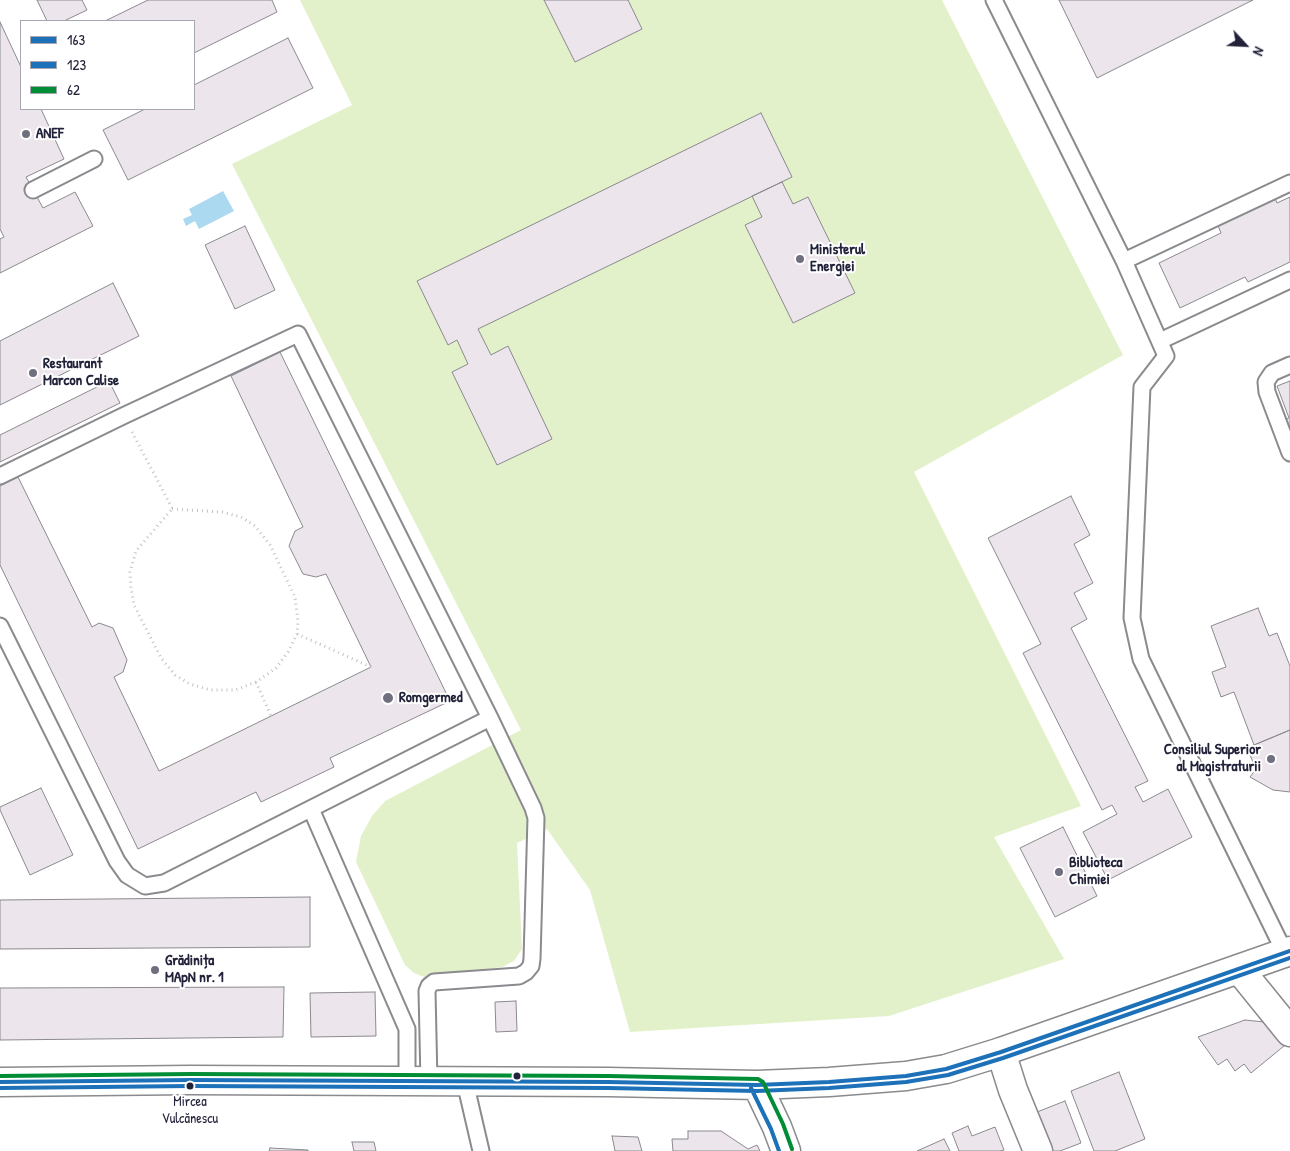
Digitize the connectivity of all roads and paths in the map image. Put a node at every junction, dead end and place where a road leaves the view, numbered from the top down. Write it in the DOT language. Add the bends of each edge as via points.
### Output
graph roads {
  1 [pos="994,0"];
  2 [pos="94,160"];
  3 [pos="1290,183"];
  4 [pos="33,190"];
  5 [pos="1124,261"];
  6 [pos="1290,280"];
  7 [pos="1160,341"];
  8 [pos="1290,365"];
  9 [pos="123,416"];
  10 [pos="1290,453"];
  11 [pos="0,476"];
  12 [pos="172,509"];
  13 [pos="0,626"];
  14 [pos="297,634"];
  15 [pos="371,667"];
  16 [pos="256,682"];
  17 [pos="271,716"];
  18 [pos="490,718"];
  19 [pos="311,809"];
  20 [pos="1288,952"];
  21 [pos="1239,969"];
  22 [pos="1290,1032"];
  23 [pos="1002,1052"];
  24 [pos="0,1082"];
  25 [pos="418,1082"];
  26 [pos="465,1082"];
  27 [pos="757,1085"];
  28 [pos="481,1151"];
  29 [pos="786,1151"];
  30 [pos="1038,1151"];
  1 -- 5 [label="lane"];
  2 -- 4 [label="lane"];
  3 -- 5 [label="lane"];
  5 -- 7 [label="lane"];
  6 -- 7 [label="lane"];
  7 -- 20 [label="lane" via="1166,356 1142,387 1132,618 1141,659"];
  8 -- 10 [label="lane" via="1272,373 1266,382 1266,392"];
  9 -- 11 [label="lane"];
  9 -- 12 [label="path"];
  9 -- 18 [label="lane" via="298,334"];
  12 -- 14 [label="path" via="222,512 242,517 255,526 270,545 295,597"];
  12 -- 16 [label="path" via="136,551 130,572 134,605 161,658 175,675 210,690 235,690"];
  13 -- 19 [label="lane" via="116,861 127,875 145,886 164,883"];
  14 -- 15 [label="path"];
  14 -- 16 [label="path" via="276,668"];
  16 -- 17 [label="path"];
  18 -- 19 [label="lane"];
  18 -- 25 [label="lane" via="536,818 531,966 519,976 434,982 429,986"];
  19 -- 25 [label="lane" via="407,1029"];
  20 -- 21 [label="main road"];
  21 -- 22 [label="main road"];
  21 -- 23 [label="main road"];
  23 -- 27 [label="main road" via="946,1069 906,1076"];
  23 -- 30 [label="main road" via="1013,1090"];
  24 -- 25 [label="main road"];
  25 -- 26 [label="main road"];
  26 -- 27 [label="main road"];
  26 -- 28 [label="lane"];
  27 -- 29 [label="main road"];
}
